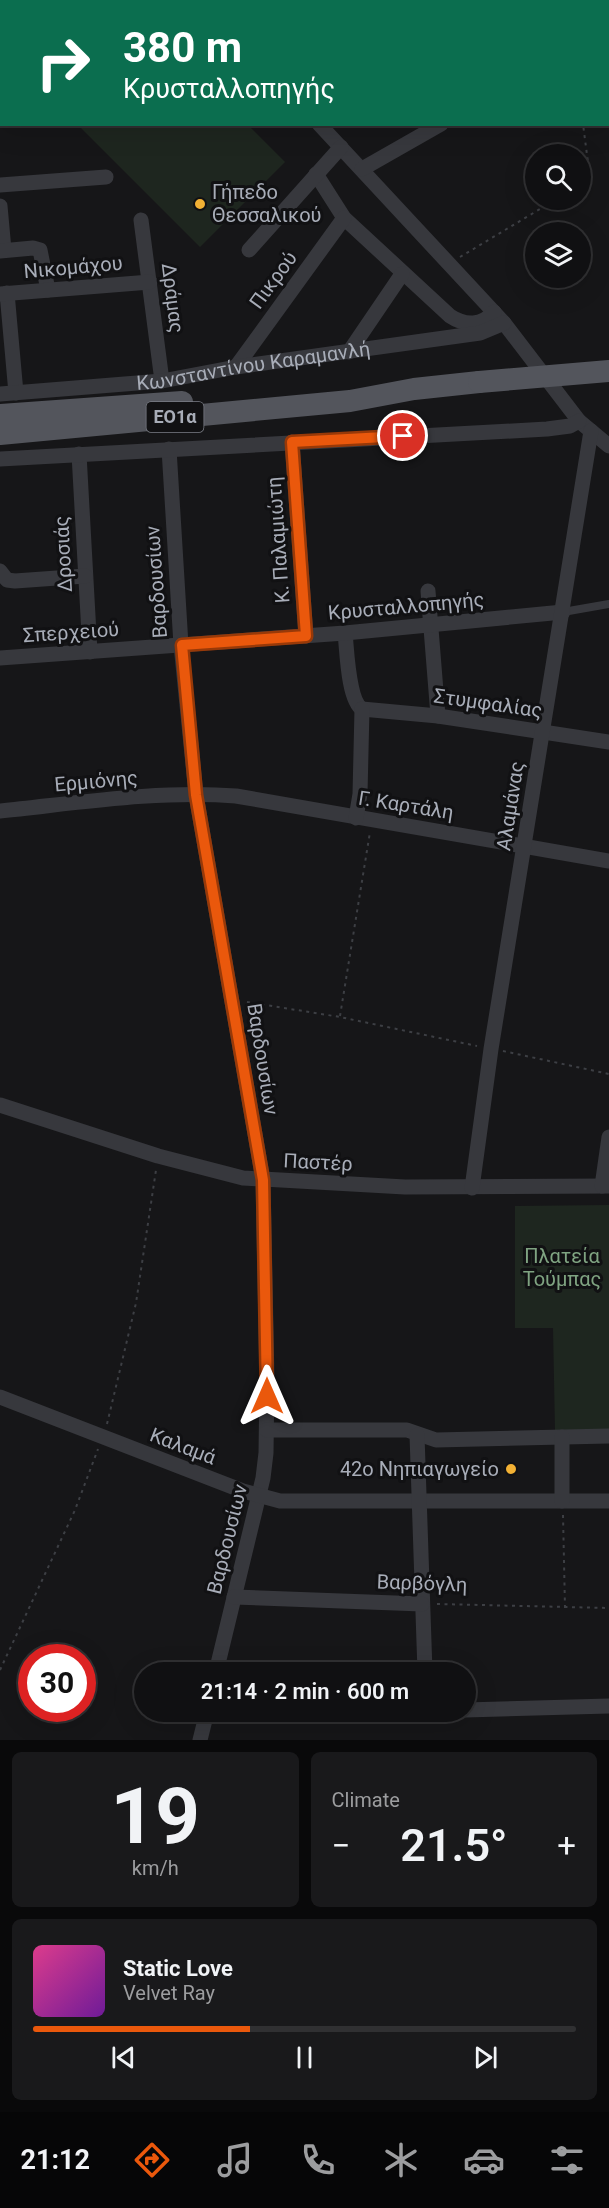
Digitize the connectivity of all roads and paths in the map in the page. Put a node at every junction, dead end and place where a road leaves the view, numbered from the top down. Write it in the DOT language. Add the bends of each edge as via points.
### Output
graph roads {
  1 [pos="321,126"];
  2 [pos="437,126"];
  3 [pos="583,126"];
  4 [pos="586,144"];
  5 [pos="341,147"];
  6 [pos="362,169"];
  7 [pos="316,174"];
  8 [pos="106,177"];
  9 [pos="0,185"];
  10 [pos="0,206"];
  11 [pos="537,210"];
  12 [pos="344,218"];
  13 [pos="141,220"];
  14 [pos="2,250"];
  15 [pos="249,250"];
  16 [pos="450,264"];
  17 [pos="402,274"];
  18 [pos="150,282"];
  19 [pos="48,290"];
  20 [pos="3,293"];
  21 [pos="499,317"];
  22 [pos="349,352"];
  23 [pos="236,367"];
  24 [pos="609,371"];
  25 [pos="162,381"];
  26 [pos="414,389"];
  27 [pos="16,393"];
  28 [pos="0,394"];
  29 [pos="0,415"];
  30 [pos="585,426"];
  31 [pos="0,434"];
  32 [pos="292,442"];
  33 [pos="609,446"];
  34 [pos="169,449"];
  35 [pos="79,454"];
  36 [pos="0,459"];
  37 [pos="0,571"];
  38 [pos="86,576"];
  39 [pos="428,591"];
  40 [pos="609,604"];
  41 [pos="563,612"];
  42 [pos="431,625"];
  43 [pos="345,633"];
  44 [pos="306,636"];
  45 [pos="182,645"];
  46 [pos="90,652"];
  47 [pos="0,658"];
  48 [pos="362,709"];
  49 [pos="438,716"];
  50 [pos="544,732"];
  51 [pos="609,742"];
  52 [pos="196,795"];
  53 [pos="0,811"];
  54 [pos="356,818"];
  55 [pos="372,820"];
  56 [pos="525,845"];
  57 [pos="609,861"];
  58 [pos="232,1000"];
  59 [pos="340,1017"];
  60 [pos="490,1049"];
  61 [pos="609,1074"];
  62 [pos="0,1105"];
  63 [pos="609,1137"];
  64 [pos="263,1180"];
  65 [pos="605,1186"];
  66 [pos="472,1188"];
  67 [pos="0,1397"];
  68 [pos="267,1430"];
  69 [pos="417,1435"];
  70 [pos="609,1436"];
  71 [pos="562,1437"];
  72 [pos="259,1497"];
  73 [pos="418,1500"];
  74 [pos="562,1501"];
  75 [pos="609,1501"];
  76 [pos="234,1598"];
  77 [pos="422,1604"];
  78 [pos="565,1608"];
  79 [pos="609,1608"];
  80 [pos="218,1662"];
  81 [pos="425,1662"];
  82 [pos="609,1706"];
  83 [pos="476,1710"];
  84 [pos="204,1722"];
  85 [pos="200,1740"];
  1 -- 5 [label="street"];
  2 -- 6 [label="street"];
  3 -- 4 [label="path"];
  5 -- 6 [label="street"];
  5 -- 7 [label="street"];
  6 -- 16 [label="street"];
  7 -- 12 [label="street"];
  7 -- 15 [label="street"];
  8 -- 9 [label="street"];
  10 -- 14 [label="street"];
  11 -- 16 [label="path"];
  12 -- 17 [label="street"];
  12 -- 23 [label="street, Πικρού"];
  13 -- 18 [label="street, Δράμας"];
  14 -- 19 [label="street" via="40,250"];
  16 -- 21 [label="street"];
  17 -- 21 [label="street" via="459,322"];
  17 -- 22 [label="street"];
  18 -- 19 [label="street, Νικομάχου"];
  18 -- 25 [label="street, Δράμας"];
  19 -- 20 [label="street, Νικομάχου"];
  20 -- 27 [label="street"];
  21 -- 22 [label="street, Κωνσταντίνου Καραμανλή" via="480,333"];
  21 -- 30 [label="street"];
  22 -- 23 [label="street, Κωνσταντίνου Καραμανλή"];
  23 -- 25 [label="street, Κωνσταντίνου Καραμανλή"];
  24 -- 26 [label="main road, ΕΟ1α, bridge"];
  25 -- 27 [label="street, Κωνσταντίνου Καραμανλή"];
  26 -- 29 [label="main road, Κωνσταντίνου Καραμανλή / ΕΟ1α" via="349,390"];
  26 -- 31 [label="main road, Κωνσταντίνου Καραμανλή / ΕΟ1α" via="350,401"];
  27 -- 28 [label="street, Κωνσταντίνου Καραμανλή"];
  30 -- 32 [label="street"];
  30 -- 33 [label="street"];
  30 -- 41 [label="street, Αλαμάνας"];
  32 -- 34 [label="street"];
  32 -- 44 [label="street, Κ. Παλαμιώτη"];
  34 -- 35 [label="street"];
  34 -- 45 [label="street, Βαρδουσίων"];
  35 -- 36 [label="street"];
  35 -- 38 [label="street, Δροσιάς"];
  37 -- 38 [label="street" via="7,580 15,581"];
  38 -- 46 [label="street, Δροσιάς"];
  39 -- 42 [label="street"];
  40 -- 41 [label="lane"];
  41 -- 42 [label="street, Κρυσταλλοπηγής"];
  41 -- 50 [label="street, Αλαμάνας"];
  42 -- 43 [label="street, Κρυσταλλοπηγής"];
  42 -- 49 [label="street"];
  43 -- 44 [label="street, Κρυσταλλοπηγής"];
  43 -- 48 [label="street" via="352,692 356,706"];
  44 -- 45 [label="street, Κρυσταλλοπηγής"];
  45 -- 46 [label="street, Σπερχειού"];
  45 -- 52 [label="street, Βαρδουσίων"];
  46 -- 47 [label="street, Σπερχειού"];
  48 -- 49 [label="street, Στυμφαλίας"];
  48 -- 54 [label="street"];
  49 -- 50 [label="street, Στυμφαλίας"];
  50 -- 51 [label="street, Στυμφαλίας"];
  50 -- 56 [label="street, Αλαμάνας"];
  52 -- 53 [label="street, Ερμιόνης"];
  52 -- 54 [label="street, Γ. Καρτάλη" via="236,796"];
  52 -- 58 [label="street, Βαρδουσίων"];
  54 -- 55 [label="street, Γ. Καρτάλη"];
  55 -- 56 [label="street, Γ. Καρτάλη"];
  55 -- 59 [label="path"];
  56 -- 57 [label="street, Γ. Καρτάλη"];
  56 -- 60 [label="street, Αλαμάνας"];
  58 -- 59 [label="path"];
  58 -- 64 [label="street, Βαρδουσίων"];
  59 -- 60 [label="path"];
  60 -- 61 [label="path"];
  60 -- 66 [label="street, Αλαμάνας"];
  62 -- 64 [label="street, Παστέρ" via="207,1170"];
  63 -- 65 [label="street"];
  64 -- 66 [label="street, Παστέρ"];
  64 -- 68 [label="street, Βαρδουσίων"];
  65 -- 66 [label="street, Παστέρ"];
  67 -- 72 [label="street, Καλαμά"];
  68 -- 69 [label="street" via="407,1430"];
  68 -- 72 [label="street, Βαρδουσίων"];
  69 -- 71 [label="street" via="436,1440"];
  69 -- 73 [label="street"];
  70 -- 71 [label="street"];
  71 -- 74 [label="street"];
  72 -- 73 [label="street, Καλαμά" via="280,1501"];
  72 -- 76 [label="street, Βαρδουσίων"];
  73 -- 74 [label="street, Καλαμά"];
  73 -- 77 [label="street"];
  74 -- 75 [label="street, Καλαμά"];
  74 -- 78 [label="path"];
  76 -- 77 [label="street, Βαρβόγλη"];
  76 -- 80 [label="street, Βαρδουσίων"];
  77 -- 78 [label="path, Βαρβόγλη"];
  77 -- 81 [label="street"];
  78 -- 79 [label="path, Βαρβόγλη"];
  82 -- 83 [label="street"];
  84 -- 85 [label="street"];
}
